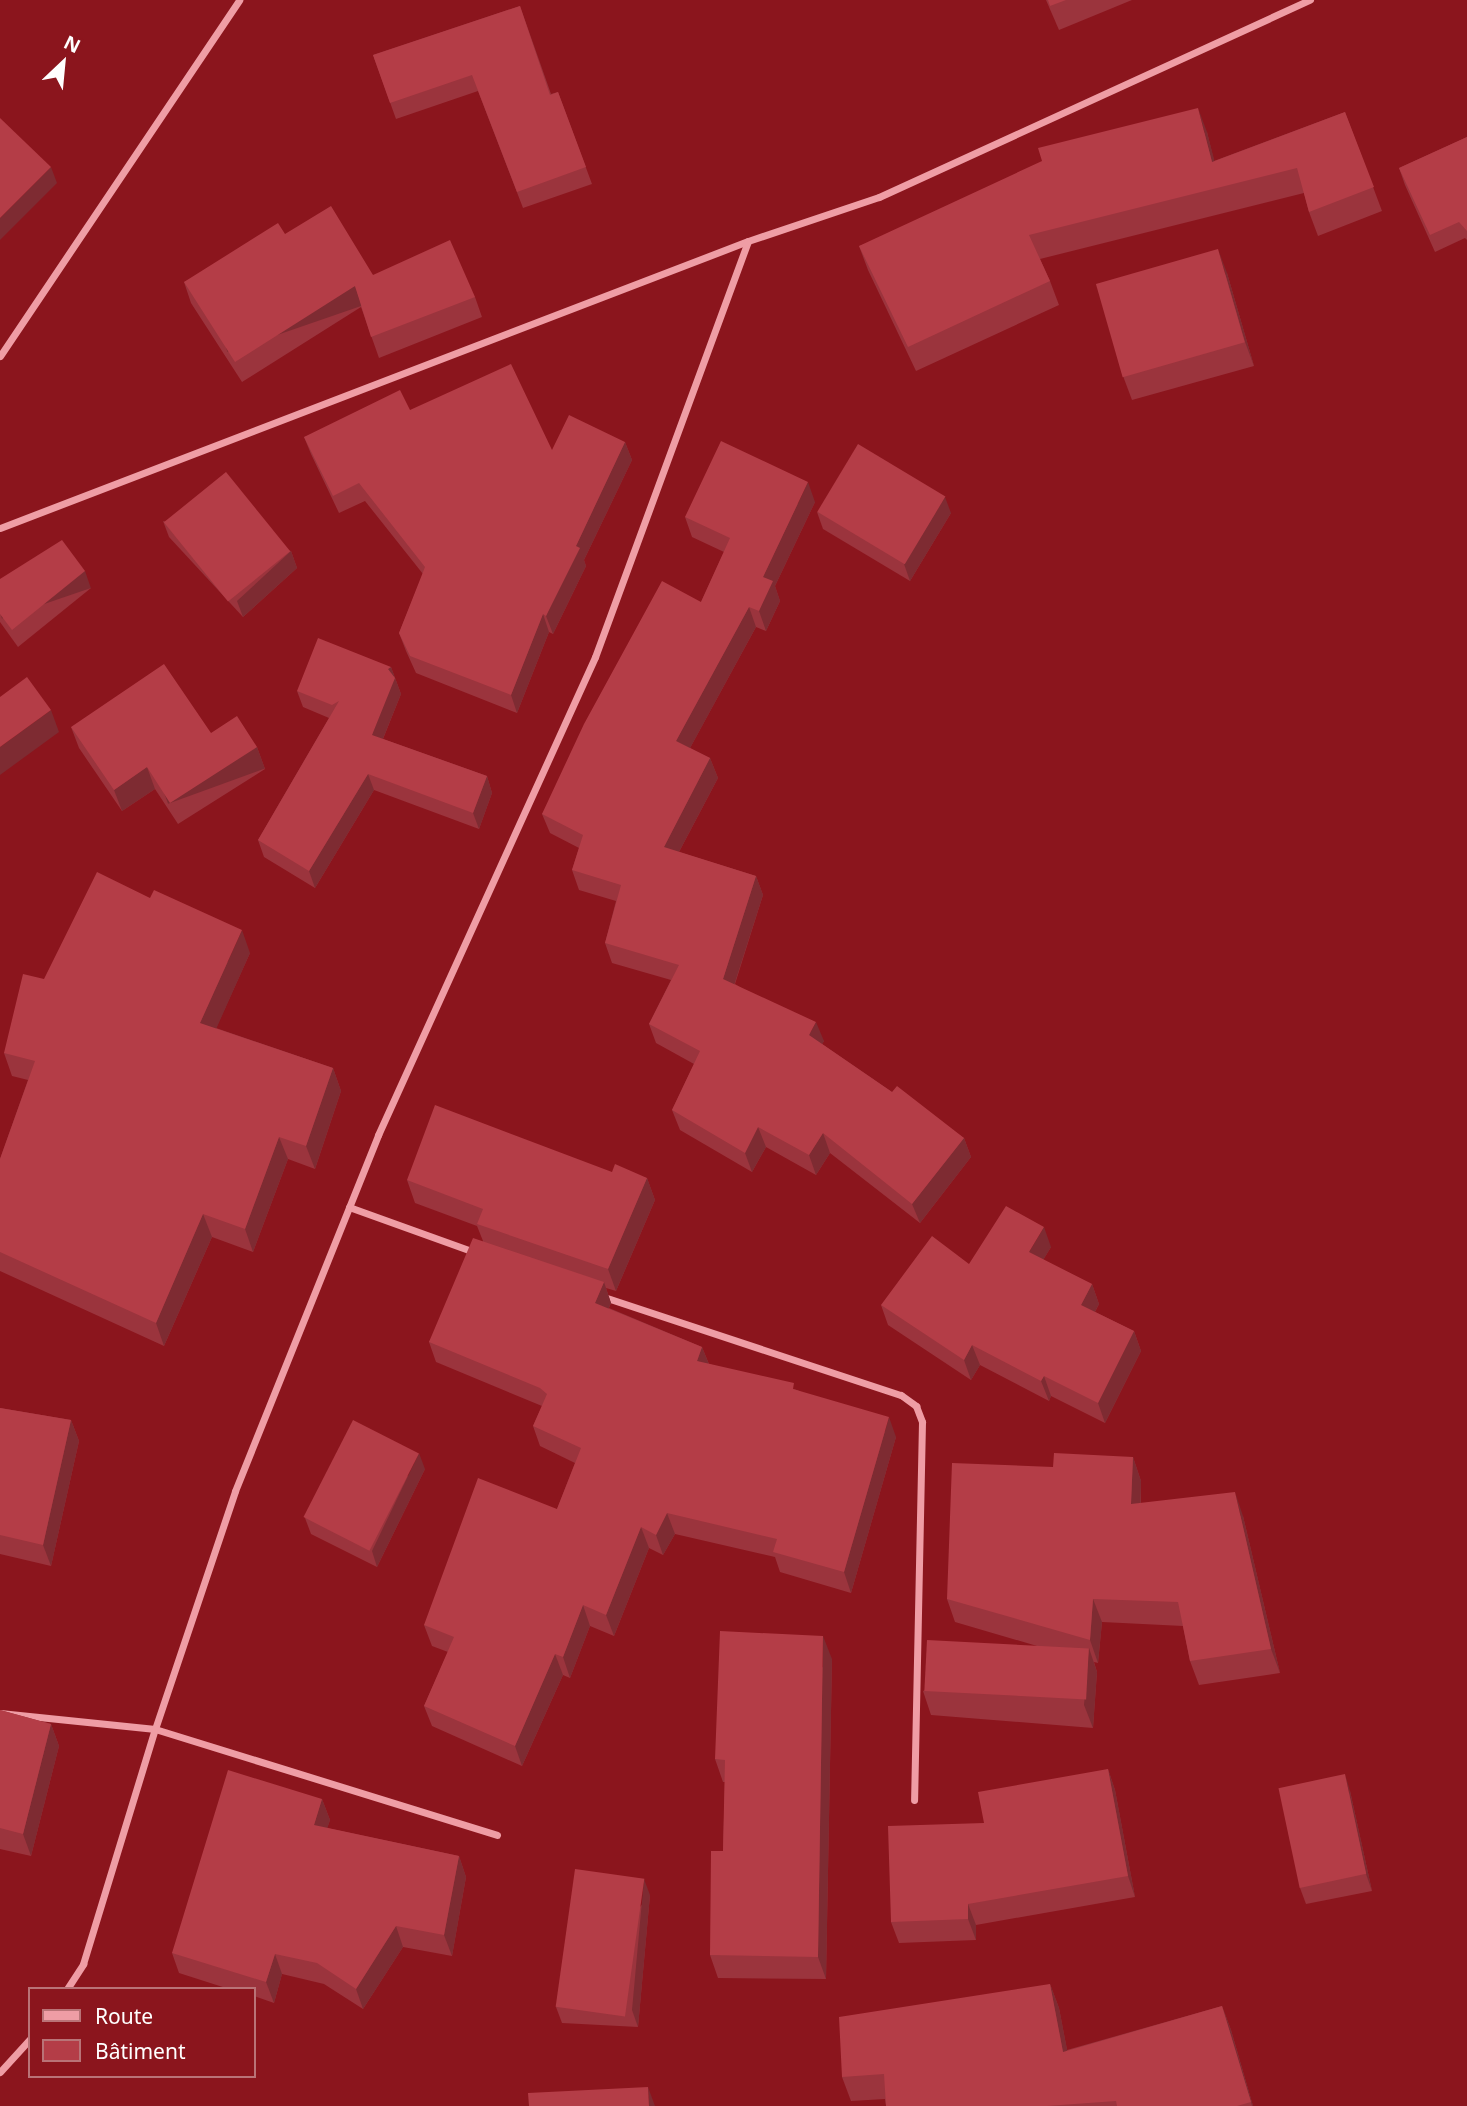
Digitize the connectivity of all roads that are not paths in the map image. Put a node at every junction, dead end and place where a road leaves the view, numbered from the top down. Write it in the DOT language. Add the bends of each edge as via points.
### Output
graph roads {
  1 [pos="239,0"];
  2 [pos="1310,0"];
  3 [pos="748,241"];
  4 [pos="0,356"];
  5 [pos="0,528"];
  6 [pos="349,1208"];
  7 [pos="493,1258"];
  8 [pos="598,1295"];
  9 [pos="0,1713"];
  10 [pos="155,1729"];
  11 [pos="914,1800"];
  12 [pos="498,1835"];
  13 [pos="68,1987"];
  14 [pos="28,2041"];
  15 [pos="0,2072"];
  1 -- 4 [label="street"];
  2 -- 3 [label="street" via="879,197"];
  3 -- 5 [label="street"];
  3 -- 6 [label="street" via="594,657"];
  6 -- 7 [label="street"];
  6 -- 10 [label="street" via="235,1491"];
  8 -- 11 [label="street" via="901,1395 916,1406 922,1422"];
  9 -- 10 [label="street"];
  10 -- 12 [label="street"];
  10 -- 13 [label="street" via="83,1964"];
  14 -- 15 [label="street"];
}
